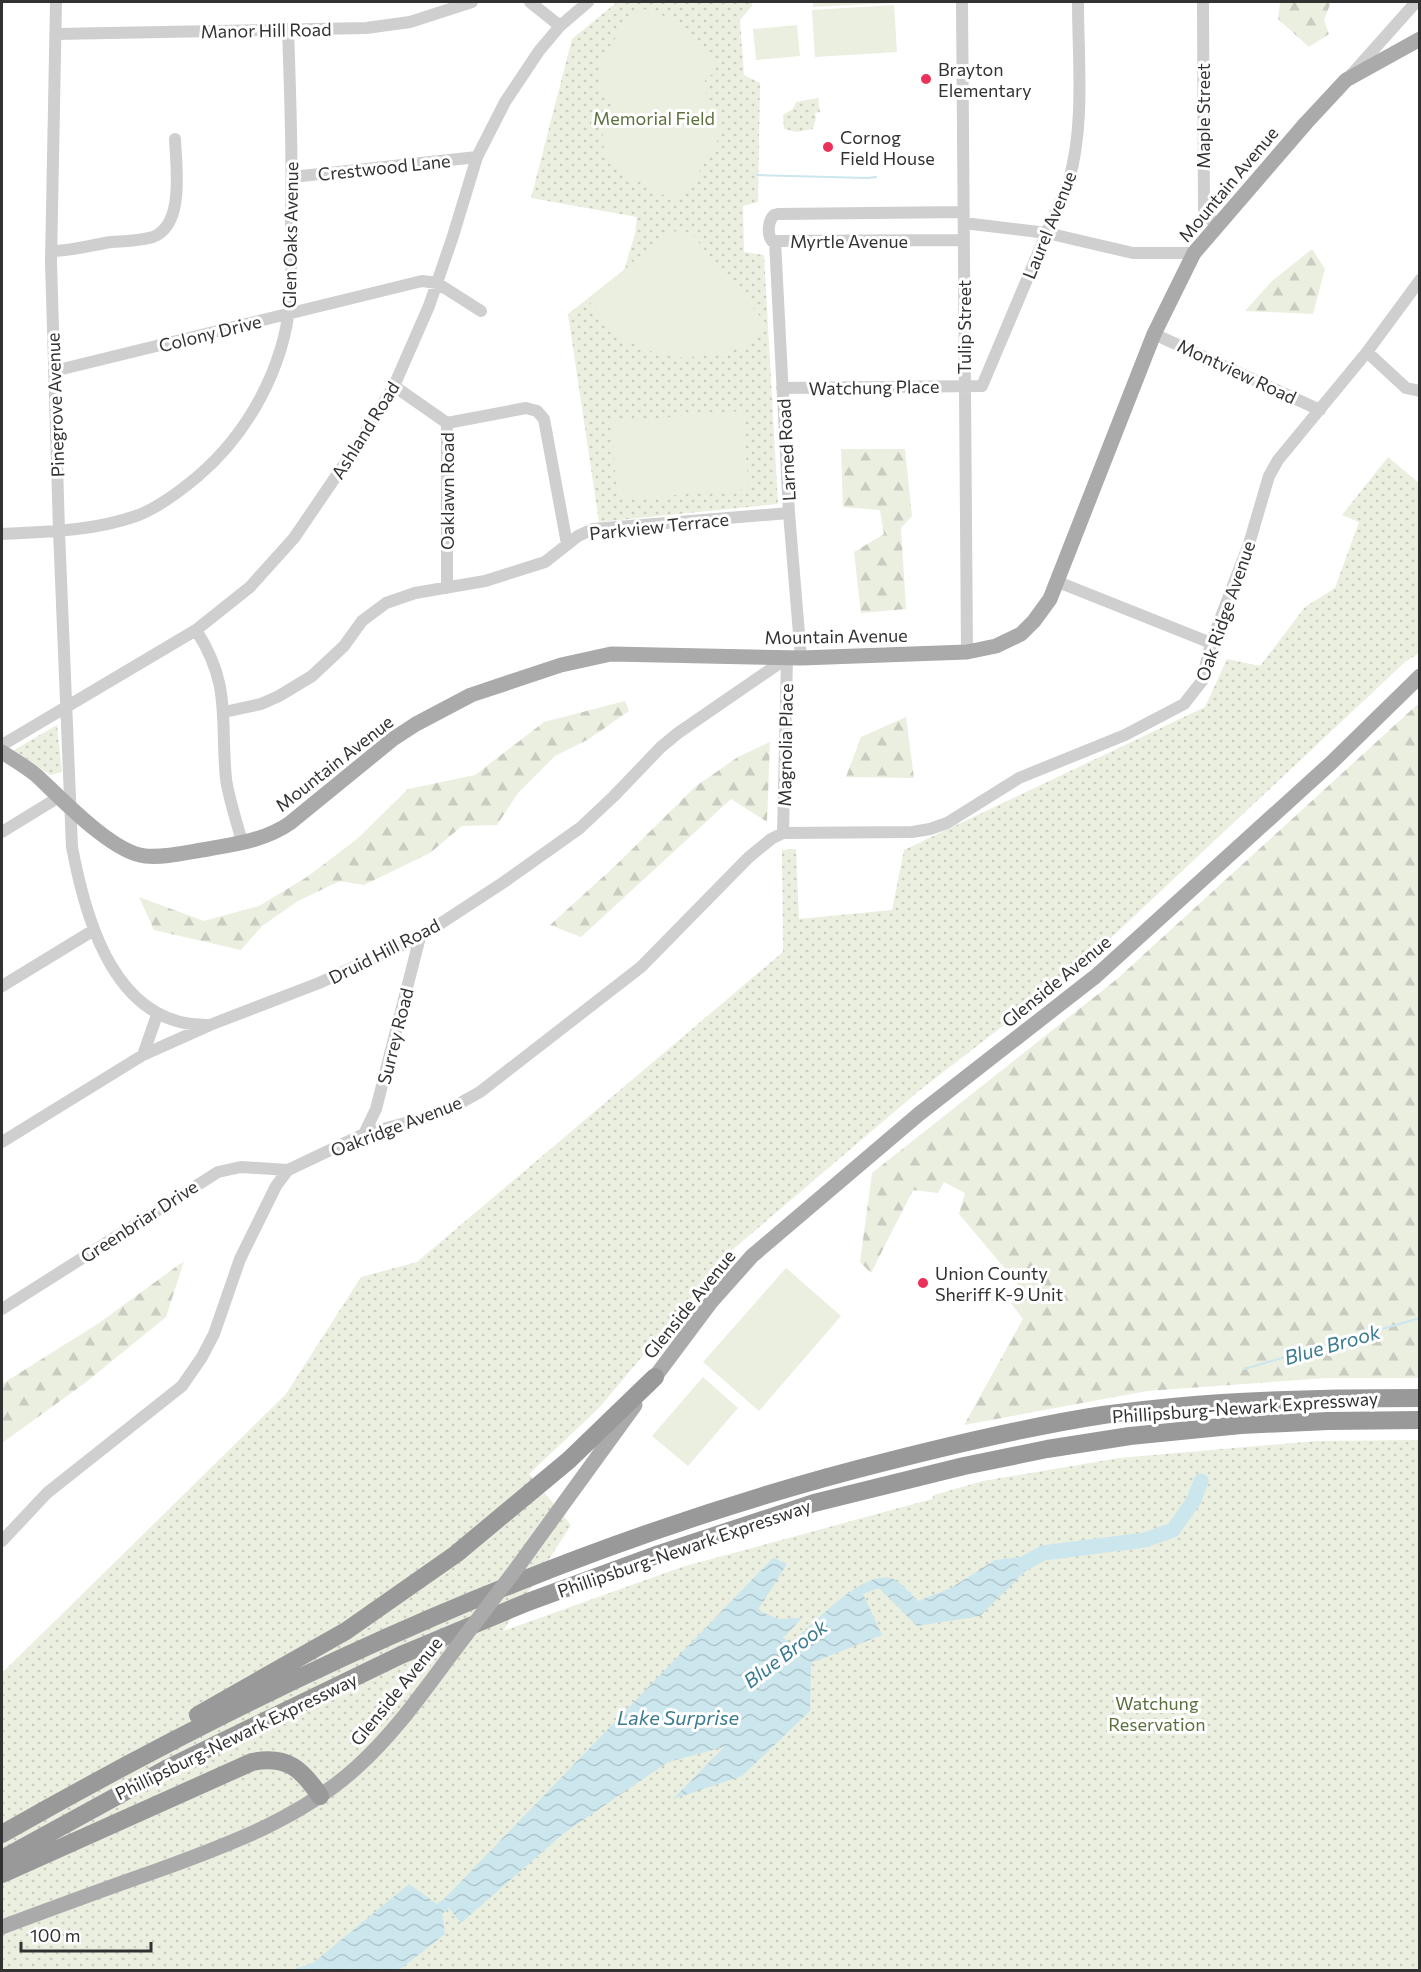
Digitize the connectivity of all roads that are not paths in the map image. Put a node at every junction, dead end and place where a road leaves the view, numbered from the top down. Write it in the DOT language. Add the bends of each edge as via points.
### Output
graph roads {
  1 [pos="56,2"];
  2 [pos="472,2"];
  3 [pos="530,2"];
  4 [pos="588,2"];
  5 [pos="962,2"];
  6 [pos="1078,2"];
  7 [pos="1203,2"];
  8 [pos="1416,2"];
  9 [pos="560,26"];
  10 [pos="288,29"];
  11 [pos="56,34"];
  12 [pos="1419,39"];
  13 [pos="1346,80"];
  14 [pos="175,139"];
  15 [pos="477,157"];
  16 [pos="292,177"];
  17 [pos="964,218"];
  18 [pos="1216,226"];
  19 [pos="1047,233"];
  20 [pos="964,240"];
  21 [pos="775,241"];
  22 [pos="51,251"];
  23 [pos="1194,253"];
  24 [pos="1419,280"];
  25 [pos="437,283"];
  26 [pos="481,311"];
  27 [pos="288,314"];
  28 [pos="1154,334"];
  29 [pos="1366,351"];
  30 [pos="54,371"];
  31 [pos="394,386"];
  32 [pos="965,386"];
  33 [pos="782,388"];
  34 [pos="1419,391"];
  35 [pos="1320,410"];
  36 [pos="447,423"];
  37 [pos="789,513"];
  38 [pos="59,531"];
  39 [pos="2,534"];
  40 [pos="567,544"];
  41 [pos="1058,582"];
  42 [pos="447,588"];
  43 [pos="196,630"];
  44 [pos="1211,643"];
  45 [pos="967,652"];
  46 [pos="794,658"];
  47 [pos="1419,676"];
  48 [pos="67,707"];
  49 [pos="224,712"];
  50 [pos="2,745"];
  51 [pos="2,752"];
  52 [pos="59,797"];
  53 [pos="71,808"];
  54 [pos="2,832"];
  55 [pos="783,833"];
  56 [pos="242,842"];
  57 [pos="94,930"];
  58 [pos="420,937"];
  59 [pos="2,986"];
  60 [pos="158,1015"];
  61 [pos="210,1025"];
  62 [pos="144,1055"];
  63 [pos="376,1109"];
  64 [pos="393,1127"];
  65 [pos="364,1134"];
  66 [pos="2,1142"];
  67 [pos="288,1170"];
  68 [pos="2,1309"];
  69 [pos="655,1377"];
  70 [pos="1419,1398"];
  71 [pos="1419,1420"];
  72 [pos="2,1541"];
  73 [pos="127,1765"];
  74 [pos="320,1796"];
  75 [pos="2,1834"];
  76 [pos="2,1859"];
  77 [pos="2,1874"];
  78 [pos="2,1927"];
  1 -- 11 [label="street, Pinegrove Avenue"];
  2 -- 10 [label="street, Manor Hill Road" via="410,22 366,28"];
  3 -- 9 [label="street"];
  4 -- 9 [label="street, Ashland Road"];
  5 -- 17 [label="street, Tulip Street"];
  6 -- 19 [label="street, Laurel Avenue" via="1075,159"];
  7 -- 18 [label="street, Maple Street" via="1204,209"];
  8 -- 13 [label="street"];
  9 -- 15 [label="street, Ashland Road" via="518,82"];
  10 -- 11 [label="street, Manor Hill Road"];
  10 -- 16 [label="street, Glen Oaks Avenue"];
  11 -- 22 [label="street, Pinegrove Avenue"];
  12 -- 13 [label="main road, Mountain Avenue"];
  13 -- 18 [label="main road, Mountain Avenue"];
  14 -- 22 [label="street" via="176,196 166,227 151,238"];
  15 -- 16 [label="street, Crestwood Lane"];
  15 -- 25 [label="street, Ashland Road"];
  16 -- 27 [label="street, Glen Oaks Avenue"];
  17 -- 19 [label="street, Myrtle Avenue"];
  17 -- 20 [label="street, Tulip Street"];
  17 -- 21 [label="street, Myrtle Avenue" via="778,214 770,220 770,238"];
  18 -- 23 [label="main road, Mountain Avenue"];
  19 -- 23 [label="street, Myrtle Avenue" via="1133,253"];
  19 -- 32 [label="street, Laurel Avenue" via="982,386"];
  20 -- 21 [label="street, Myrtle Avenue"];
  20 -- 32 [label="street, Tulip Street"];
  21 -- 33 [label="street, Larned Road"];
  22 -- 30 [label="street, Pinegrove Avenue"];
  23 -- 28 [label="main road, Mountain Avenue"];
  24 -- 29 [label="street, Oak Ridge Avenue"];
  25 -- 26 [label="street"];
  25 -- 27 [label="street, Colony Drive" via="422,281"];
  25 -- 31 [label="street, Ashland Road"];
  27 -- 30 [label="street, Colony Drive"];
  27 -- 38 [label="street, Glen Oaks Avenue" via="280,351 258,403 207,469 137,516"];
  28 -- 35 [label="street, Montview Road"];
  28 -- 41 [label="main road, Mountain Avenue"];
  29 -- 34 [label="street" via="1406,388"];
  29 -- 35 [label="street, Oak Ridge Avenue"];
  30 -- 38 [label="street, Pinegrove Avenue"];
  31 -- 36 [label="street, Oaklawn Road"];
  31 -- 43 [label="street, Ashland Road" via="294,538 250,586"];
  32 -- 33 [label="street, Watchung Place"];
  32 -- 45 [label="street, Tulip Street"];
  33 -- 37 [label="street, Larned Road"];
  35 -- 44 [label="street, Oak Ridge Avenue" via="1269,476 1249,544"];
  36 -- 40 [label="street" via="526,408 537,411 544,419"];
  36 -- 42 [label="street, Oaklawn Road"];
  37 -- 40 [label="street, Parkview Terrace" via="593,529"];
  37 -- 46 [label="street, Larned Road"];
  38 -- 39 [label="street, Glen Oaks Avenue"];
  38 -- 48 [label="street, Pinegrove Avenue"];
  40 -- 42 [label="street, Parkview Terrace" via="544,562"];
  41 -- 44 [label="street"];
  41 -- 45 [label="main road, Mountain Avenue" via="1045,607 1020,634 996,646"];
  42 -- 49 [label="street, Parkview Terrace" via="405,595 386,603 362,621 344,646 296,687 270,700"];
  43 -- 48 [label="street, Ashland Road"];
  43 -- 49 [label="street" via="217,672"];
  44 -- 55 [label="street, Oak Ridge Avenue" via="1202,681 1185,704 1125,735 1019,778 946,823 912,832"];
  45 -- 46 [label="main road, Mountain Avenue"];
  46 -- 55 [label="street, Magnolia Place"];
  46 -- 56 [label="main road, Mountain Avenue" via="611,654 499,685 416,724 282,829"];
  46 -- 58 [label="street, Druid Hill Road" via="678,733 580,828"];
  47 -- 69 [label="main road, Glenside Avenue" via="1332,763 1096,976 920,1114 752,1256 711,1302"];
  48 -- 50 [label="street, Ashland Road"];
  48 -- 53 [label="street, Pinegrove Avenue"];
  49 -- 56 [label="street" via="227,782"];
  51 -- 52 [label="main road, Mountain Avenue" via="34,773"];
  52 -- 53 [label="main road, Mountain Avenue"];
  52 -- 54 [label="street"];
  53 -- 56 [label="main road, Mountain Avenue" via="138,855 169,855"];
  53 -- 57 [label="street, Pinegrove Avenue" via="72,847 79,885"];
  55 -- 64 [label="street, Oakridge Avenue" via="748,858 641,967 480,1092 453,1107"];
  57 -- 59 [label="street"];
  57 -- 60 [label="street, Pinegrove Avenue" via="124,984"];
  58 -- 61 [label="street, Druid Hill Road" via="319,983"];
  58 -- 63 [label="street, Surrey Road"];
  60 -- 61 [label="street" via="197,1026"];
  60 -- 62 [label="street"];
  61 -- 62 [label="street, Druid Hill Road"];
  62 -- 66 [label="street, Druid Hill Road"];
  63 -- 64 [label="street"];
  63 -- 65 [label="street, Surrey Road"];
  64 -- 65 [label="street, Oakridge Avenue"];
  65 -- 67 [label="street, Oakridge Avenue"];
  67 -- 68 [label="street, Greenbriar Drive" via="241,1167 218,1172"];
  67 -- 72 [label="street" via="240,1259 214,1334 182,1386 47,1493"];
  69 -- 73 [label="highway" via="561,1467 430,1574 319,1648 138,1748"];
  69 -- 74 [label="main road, Glenside Avenue, bridge" via="389,1735 357,1768"];
  70 -- 73 [label="highway, Phillipsburg-Newark Expressway" via="1187,1406 1100,1416 964,1442 829,1476 552,1567 384,1639"];
  71 -- 76 [label="highway, Phillipsburg-Newark Expressway" via="1242,1425 1130,1436 964,1466 814,1503 528,1602 401,1655 168,1768"];
  73 -- 75 [label="highway, Phillipsburg-Newark Expressway"];
  74 -- 77 [label="highway" via="305,1774 292,1765 252,1762"];
  74 -- 78 [label="main road, Glenside Avenue" via="246,1837"];
}
